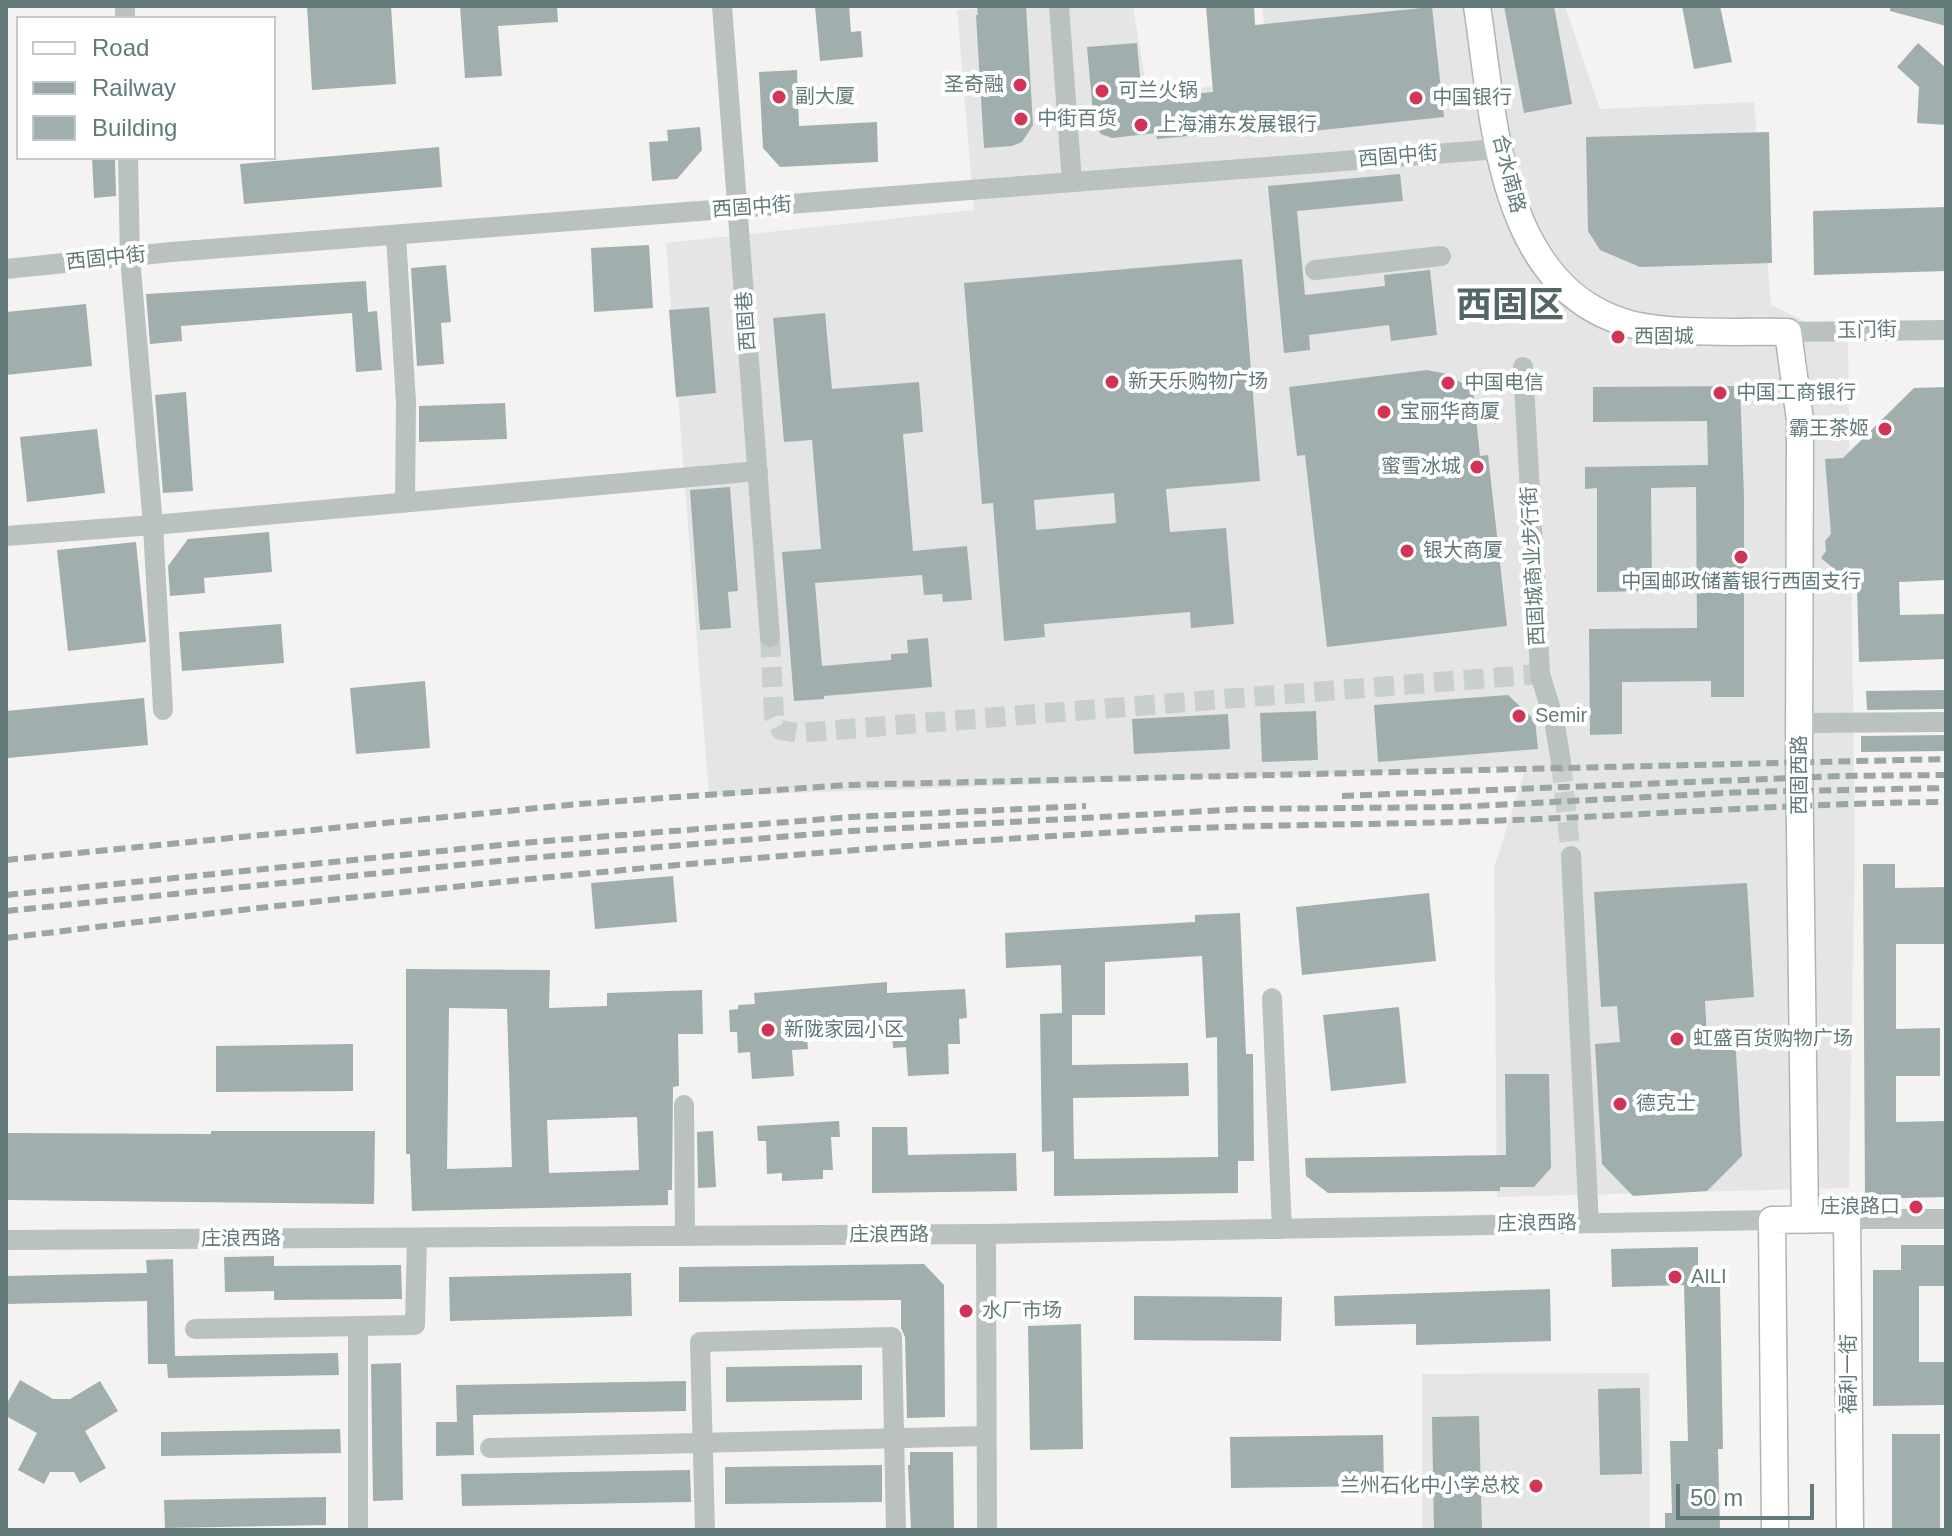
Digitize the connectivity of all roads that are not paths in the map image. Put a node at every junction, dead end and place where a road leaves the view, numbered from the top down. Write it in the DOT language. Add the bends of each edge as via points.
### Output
graph roads {
  1 [pos="722,6"];
  2 [pos="1059,6"];
  3 [pos="1477,6"];
  4 [pos="1499,149"];
  5 [pos="128,160"];
  6 [pos="1072,182"];
  7 [pos="739,209"];
  8 [pos="396,235"];
  9 [pos="1441,256"];
  10 [pos="130,258"];
  11 [pos="6,269"];
  12 [pos="1315,270"];
  13 [pos="1946,330"];
  14 [pos="1788,332"];
  15 [pos="1523,367"];
  16 [pos="758,471"];
  17 [pos="405,503"];
  18 [pos="153,525"];
  19 [pos="6,536"];
  20 [pos="770,637"];
  21 [pos="163,710"];
  22 [pos="1946,722"];
  23 [pos="1799,723"];
  24 [pos="1561,762"];
  25 [pos="1571,856"];
  26 [pos="1272,998"];
  27 [pos="684,1105"];
  28 [pos="1847,1219"];
  29 [pos="1946,1219"];
  30 [pos="1772,1220"];
  31 [pos="1805,1220"];
  32 [pos="1589,1223"];
  33 [pos="1282,1229"];
  34 [pos="986,1234"];
  35 [pos="685,1236"];
  36 [pos="417,1238"];
  37 [pos="6,1240"];
  38 [pos="358,1326"];
  39 [pos="195,1329"];
  40 [pos="986,1436"];
  41 [pos="894,1438"];
  42 [pos="703,1442"];
  43 [pos="490,1448"];
  44 [pos="358,1528"];
  45 [pos="705,1530"];
  46 [pos="896,1530"];
  47 [pos="987,1530"];
  48 [pos="1775,1530"];
  49 [pos="1850,1530"];
  1 -- 7 [label="street, 西固巷"];
  2 -- 6 [label="street"];
  3 -- 4 [label="main road, 合水南路"];
  4 -- 6 [label="street, 西固中街"];
  4 -- 14 [label="main road, 合水南路" via="1509,193 1543,276 1590,307 1630,324 1669,329"];
  5 -- 10 [label="street"];
  6 -- 7 [label="street, 西固中街"];
  7 -- 8 [label="street, 西固中街"];
  7 -- 16 [label="street, 西固巷"];
  8 -- 10 [label="street, 西固中街"];
  8 -- 17 [label="street" via="406,403"];
  9 -- 12 [label="street"];
  10 -- 11 [label="street, 西固中街"];
  10 -- 18 [label="street"];
  13 -- 14 [label="street, 玉门街"];
  14 -- 23 [label="main road, 西固西路" via="1800,420"];
  15 -- 24 [label="street, 西固城商业步行街" via="1540,674"];
  16 -- 17 [label="street"];
  16 -- 20 [label="street, 西固巷"];
  17 -- 18 [label="street"];
  18 -- 19 [label="street"];
  18 -- 21 [label="street"];
  22 -- 23 [label="street"];
  23 -- 31 [label="main road, 西固西路"];
  25 -- 32 [label="street"];
  26 -- 33 [label="street"];
  27 -- 35 [label="street"];
  28 -- 29 [label="street"];
  28 -- 31 [label="main road"];
  28 -- 49 [label="main road, 福利一街"];
  30 -- 31 [label="main road"];
  30 -- 32 [label="street, 庄浪西路"];
  30 -- 48 [label="main road"];
  32 -- 33 [label="street, 庄浪西路"];
  33 -- 34 [label="street, 庄浪西路"];
  34 -- 35 [label="street, 庄浪西路"];
  34 -- 40 [label="street"];
  35 -- 36 [label="street, 庄浪西路"];
  36 -- 37 [label="street, 庄浪西路"];
  36 -- 38 [label="street" via="415,1325"];
  38 -- 39 [label="street"];
  38 -- 44 [label="street"];
  40 -- 41 [label="street"];
  40 -- 47 [label="street"];
  41 -- 42 [label="street"];
  41 -- 42 [label="street" via="892,1337 700,1342"];
  41 -- 46 [label="street"];
  42 -- 43 [label="street"];
  42 -- 45 [label="street"];
}
